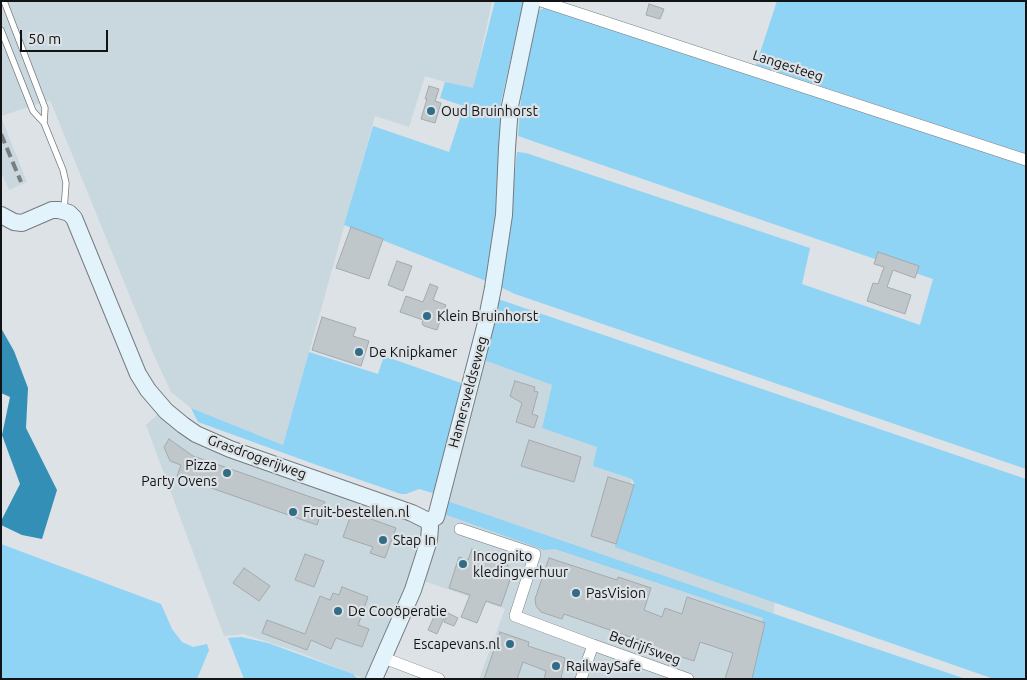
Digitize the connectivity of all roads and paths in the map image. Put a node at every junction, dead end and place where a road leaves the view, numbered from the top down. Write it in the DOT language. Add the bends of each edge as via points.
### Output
graph roads {
  1 [pos="4,1"];
  2 [pos="532,1"];
  3 [pos="541,1"];
  4 [pos="1,30"];
  5 [pos="44,123"];
  6 [pos="1026,160"];
  7 [pos="64,210"];
  8 [pos="1,214"];
  9 [pos="428,521"];
  10 [pos="460,529"];
  11 [pos="593,645"];
  12 [pos="384,658"];
  13 [pos="375,679"];
  14 [pos="439,679"];
  15 [pos="581,679"];
  16 [pos="688,679"];
  1 -- 5 [label="lane" via="45,108"];
  2 -- 9 [label="street, Hamersveldseweg" via="510,106 504,215 486,323 436,517"];
  3 -- 6 [label="street, Langesteeg"];
  4 -- 5 [label="lane" via="32,111"];
  5 -- 7 [label="lane" via="66,183"];
  7 -- 8 [label="street" via="52,210 22,223"];
  7 -- 9 [label="street, Grasdrogerijweg" via="74,218 79,228 138,374 148,390 182,426 230,449 412,512"];
  9 -- 12 [label="street, Hamersveldseweg" via="429,540 413,590"];
  10 -- 11 [label="street, Bedrijfsweg" via="535,554 515,616"];
  11 -- 15 [label="street, Bedrijfsweg"];
  11 -- 16 [label="street, Bedrijfsweg"];
  12 -- 13 [label="street, Hamersveldseweg"];
  12 -- 14 [label="street"];
}
